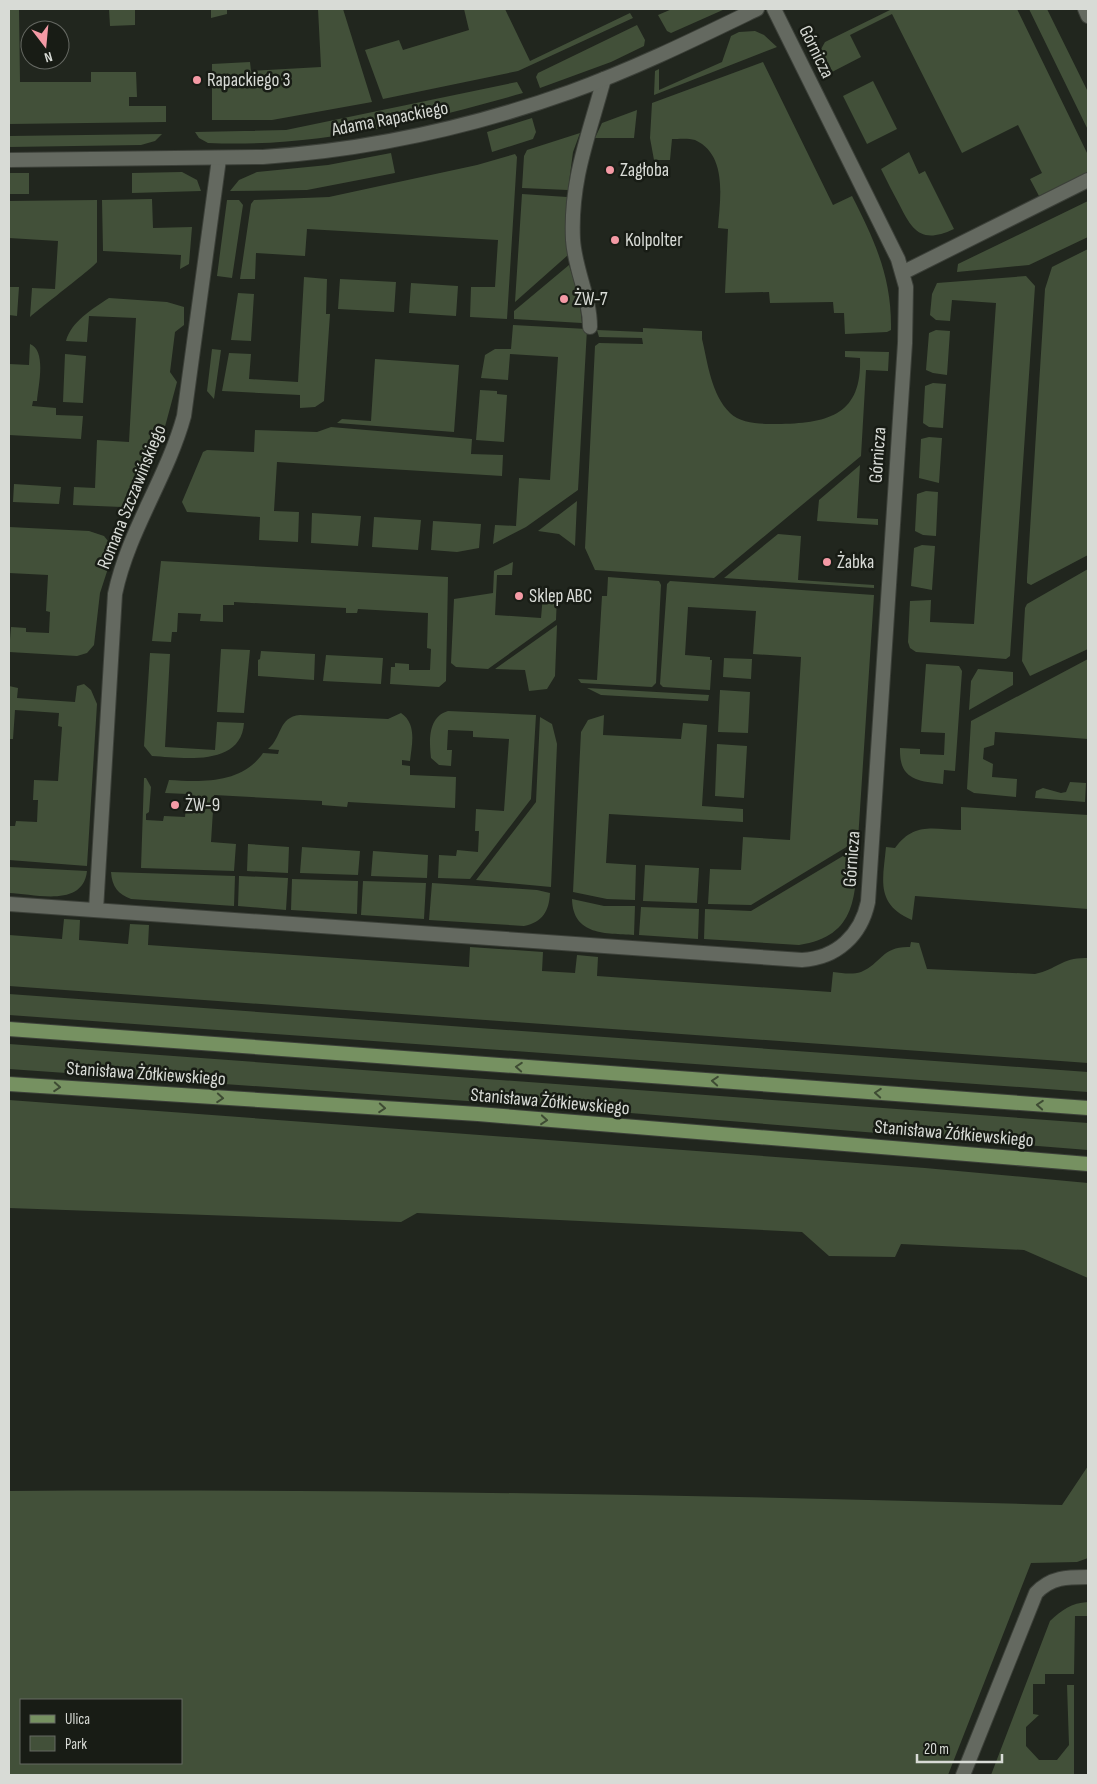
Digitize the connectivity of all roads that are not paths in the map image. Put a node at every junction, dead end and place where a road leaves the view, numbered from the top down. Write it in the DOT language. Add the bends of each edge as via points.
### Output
graph roads {
  1 [pos="756,9"];
  2 [pos="774,9"];
  3 [pos="1085,9"];
  4 [pos="1088,16"];
  5 [pos="604,78"];
  6 [pos="218,159"];
  7 [pos="9,160"];
  8 [pos="1088,180"];
  9 [pos="902,273"];
  10 [pos="590,327"];
  11 [pos="9,904"];
  12 [pos="96,910"];
  13 [pos="9,1029"];
  14 [pos="9,1084"];
  15 [pos="1088,1108"];
  16 [pos="1088,1164"];
  17 [pos="1088,1577"];
  18 [pos="963,1775"];
  1 -- 5 [label="street, Adama Rapackiego"];
  2 -- 9 [label="street, Górnicza" via="891,244"];
  3 -- 4 [label="street"];
  5 -- 6 [label="street, Adama Rapackiego" via="508,111 410,136 302,154"];
  5 -- 10 [label="street" via="579,164 574,214 575,256 589,306"];
  6 -- 7 [label="street, Adama Rapackiego"];
  6 -- 12 [label="street, Romana Szczawińskiego" via="184,416 128,547 115,594"];
  8 -- 9 [label="street"];
  9 -- 12 [label="street, Górnicza" via="906,287 906,319 868,902 866,913 851,939 820,958 802,960"];
  11 -- 12 [label="street"];
  15 -- 13 [label="main road, Stanisława Żółkiewskiego, one-way"];
  14 -- 16 [label="main road, Stanisława Żółkiewskiego, one-way" via="478,1114"];
  17 -- 18 [label="street" via="1052,1580 1036,1593"];
}
